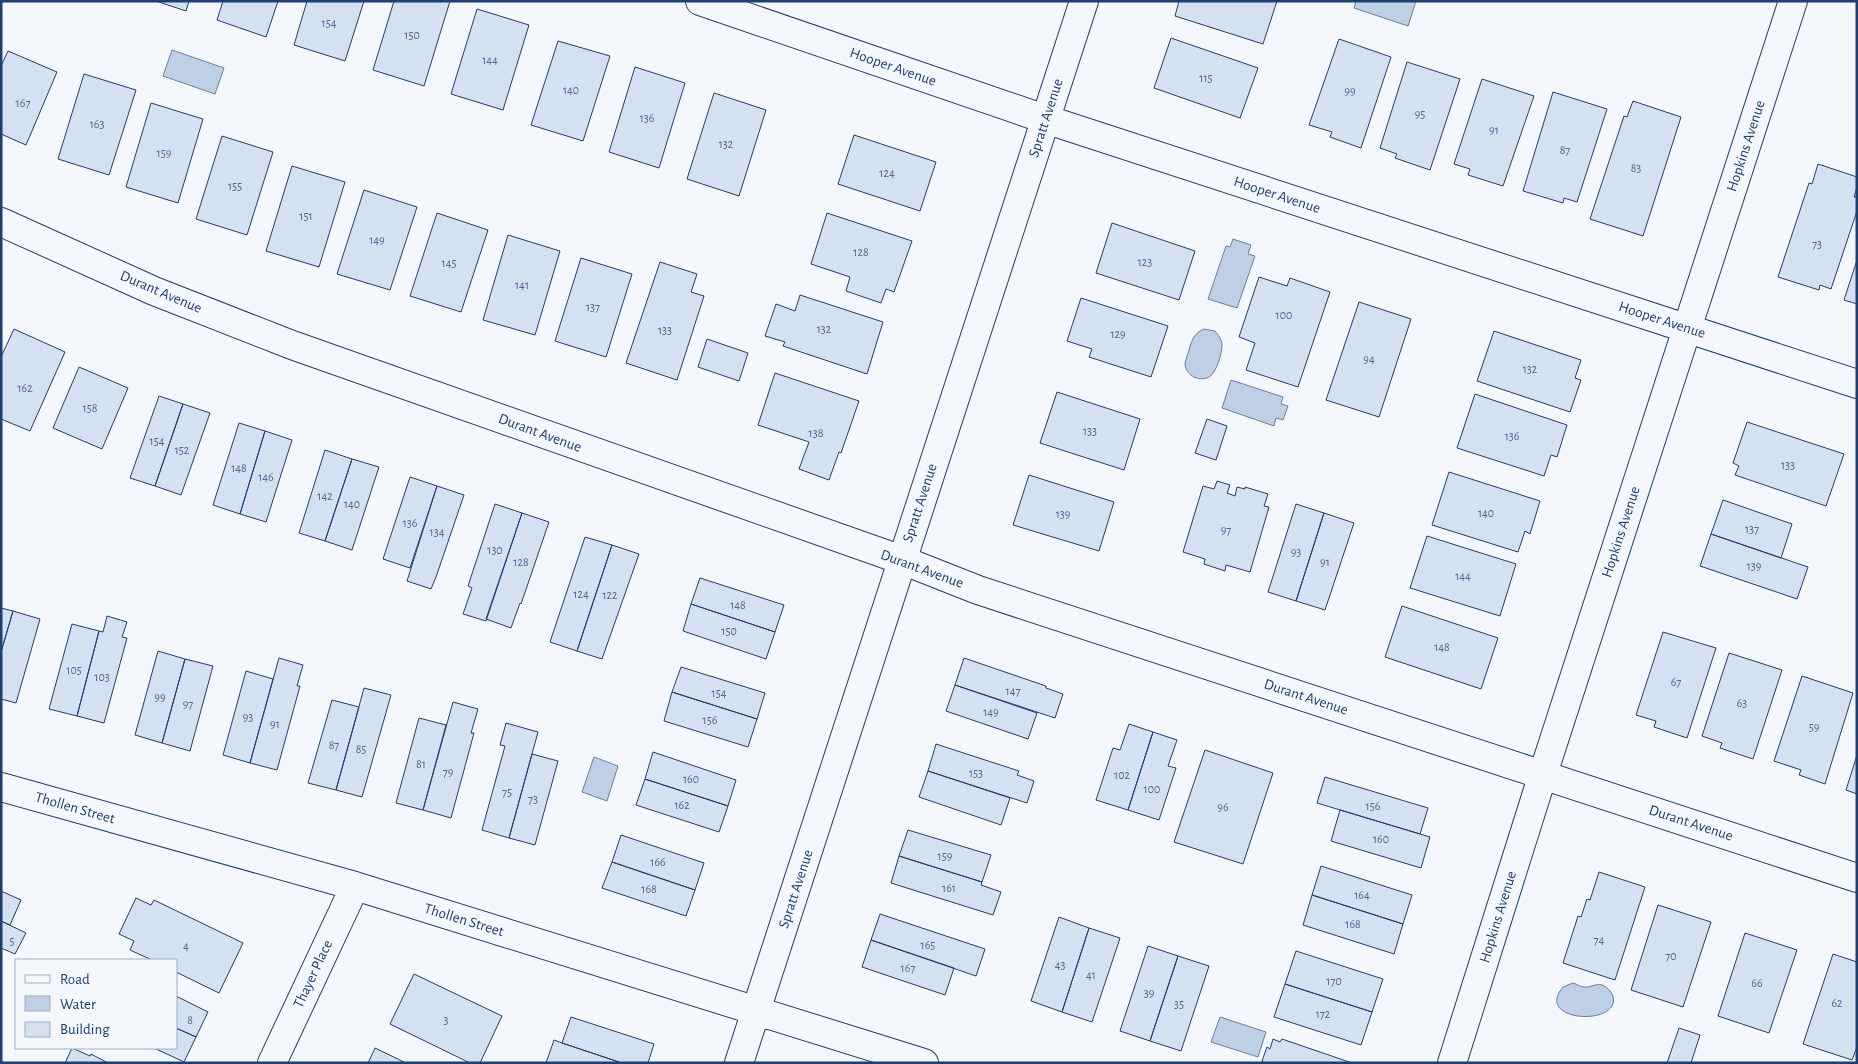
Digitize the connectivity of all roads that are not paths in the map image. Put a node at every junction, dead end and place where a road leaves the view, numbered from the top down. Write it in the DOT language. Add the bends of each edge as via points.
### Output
graph roads {
  1 [pos="700,1"];
  2 [pos="1084,1"];
  3 [pos="1793,1"];
  4 [pos="1045,119"];
  5 [pos="1,222"];
  6 [pos="1687,328"];
  7 [pos="1857,384"];
  8 [pos="902,560"];
  9 [pos="1543,774"];
  10 [pos="1,787"];
  11 [pos="1857,878"];
  12 [pos="355,886"];
  13 [pos="757,1010"];
  14 [pos="272,1063"];
  15 [pos="739,1063"];
  16 [pos="924,1063"];
  17 [pos="1452,1063"];
  1 -- 4 [label="street, Hooper Avenue"];
  2 -- 4 [label="street, Spratt Avenue"];
  3 -- 6 [label="street, Hopkins Avenue"];
  4 -- 6 [label="street, Hooper Avenue"];
  4 -- 8 [label="street, Spratt Avenue"];
  5 -- 8 [label="street, Durant Avenue" via="154,291 292,345"];
  6 -- 7 [label="street, Hooper Avenue"];
  6 -- 9 [label="street, Hopkins Avenue"];
  8 -- 9 [label="street, Durant Avenue" via="987,593"];
  8 -- 13 [label="street, Spratt Avenue"];
  9 -- 11 [label="street, Durant Avenue"];
  9 -- 17 [label="street, Hopkins Avenue"];
  10 -- 12 [label="street, Thollen Street"];
  12 -- 13 [label="street, Thollen Street"];
  12 -- 14 [label="street, Thayer Place"];
  13 -- 15 [label="street, Spratt Avenue"];
  13 -- 16 [label="street, Thollen Street"];
}
